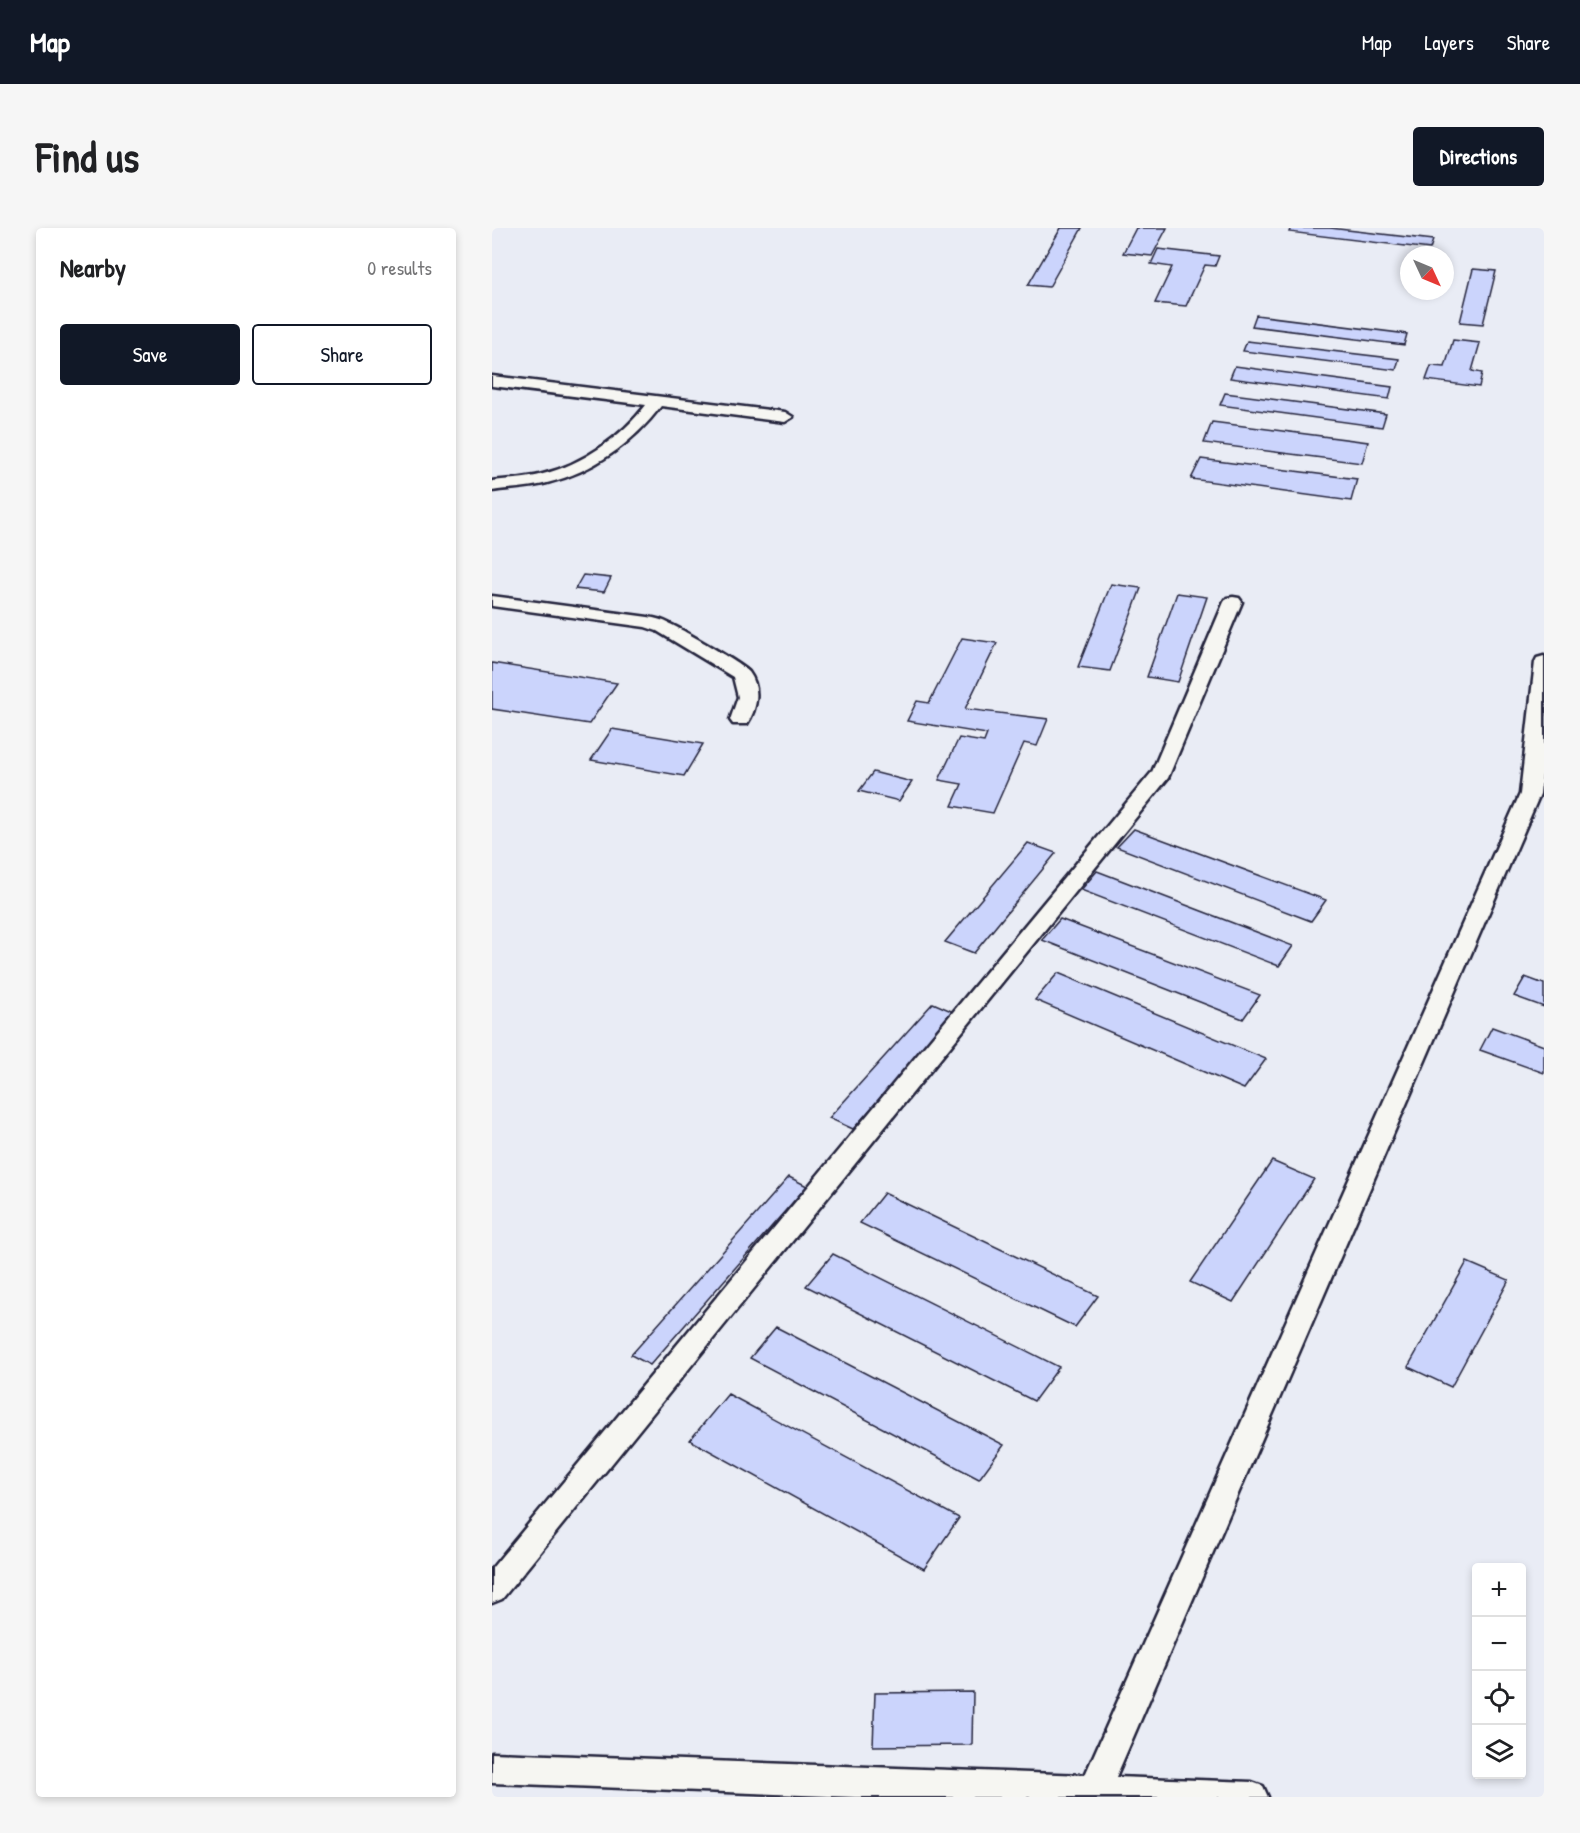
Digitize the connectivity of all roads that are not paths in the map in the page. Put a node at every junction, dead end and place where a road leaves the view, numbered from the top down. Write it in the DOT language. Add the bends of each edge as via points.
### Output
graph roads {
  1 [pos="492,381"];
  2 [pos="657,401"];
  3 [pos="784,417"];
  4 [pos="492,486"];
  5 [pos="492,601"];
  6 [pos="1233,602"];
  7 [pos="1544,662"];
  8 [pos="740,720"];
  9 [pos="492,1590"];
  10 [pos="492,1768"];
  11 [pos="1097,1794"];
  12 [pos="1252,1797"];
  1 -- 2 [label="lane"];
  2 -- 3 [label="lane"];
  2 -- 4 [label="lane" via="643,421 605,452 551,477"];
  5 -- 8 [label="lane" via="629,618 663,627 741,674 749,700"];
  6 -- 9 [label="lane" via="1161,774"];
  7 -- 11 [label="lane" via="1530,794"];
  10 -- 11 [label="lane"];
  11 -- 12 [label="lane"];
}
